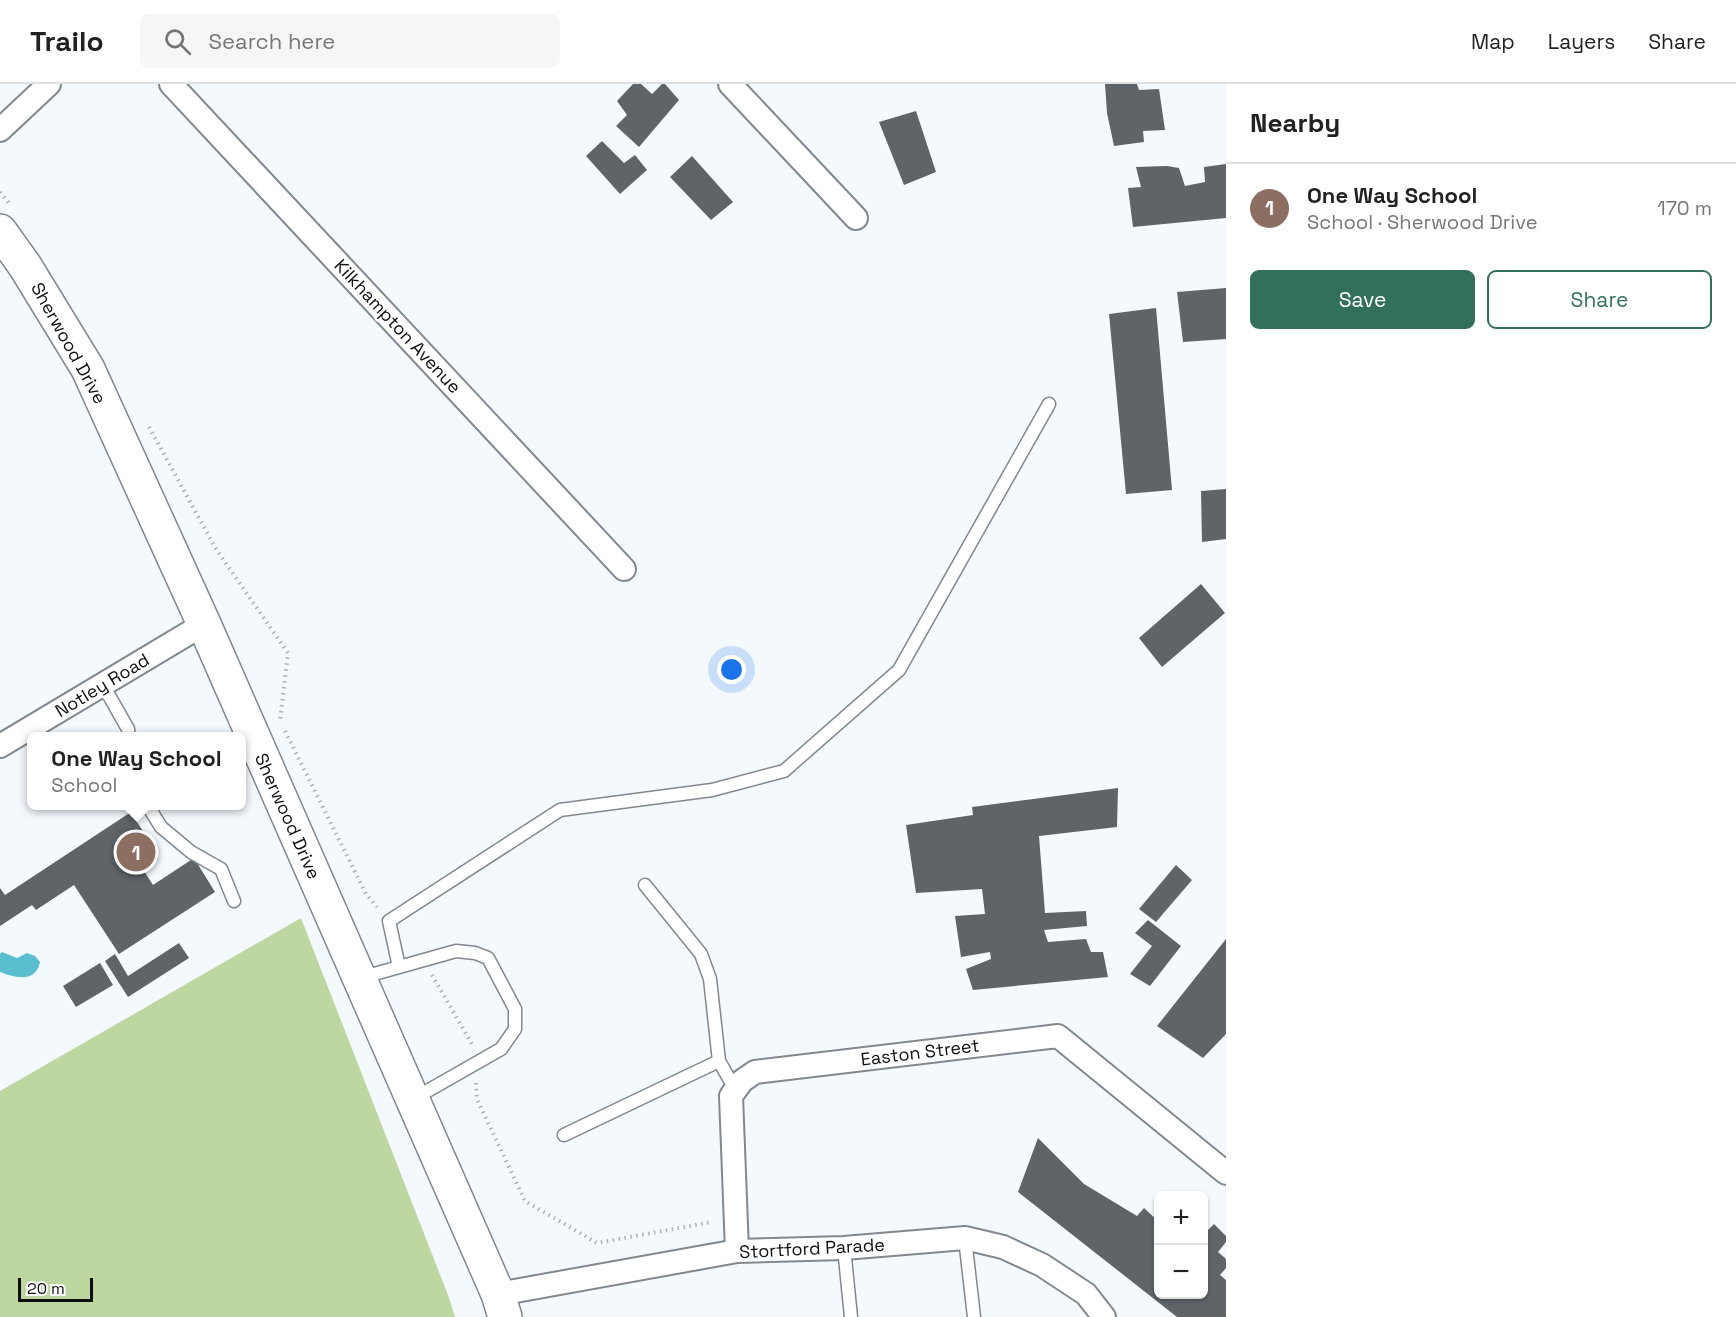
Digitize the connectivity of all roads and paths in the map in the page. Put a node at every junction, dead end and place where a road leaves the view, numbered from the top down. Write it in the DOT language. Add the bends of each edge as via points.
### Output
graph roads {
  1 [pos="49,84"];
  2 [pos="171,84"];
  3 [pos="730,84"];
  4 [pos="0,130"];
  5 [pos="0,192"];
  6 [pos="856,218"];
  7 [pos="7,221"];
  8 [pos="1049,404"];
  9 [pos="146,423"];
  10 [pos="624,569"];
  11 [pos="204,624"];
  12 [pos="103,685"];
  13 [pos="128,732"];
  14 [pos="0,746"];
  15 [pos="150,810"];
  16 [pos="645,885"];
  17 [pos="234,902"];
  18 [pos="389,921"];
  19 [pos="399,967"];
  20 [pos="359,978"];
  21 [pos="719,1061"];
  22 [pos="474,1064"];
  23 [pos="735,1089"];
  24 [pos="412,1099"];
  25 [pos="564,1136"];
  26 [pos="1226,1173"];
  27 [pos="736,1218"];
  28 [pos="965,1238"];
  29 [pos="844,1248"];
  30 [pos="737,1251"];
  31 [pos="502,1306"];
  32 [pos="851,1317"];
  33 [pos="974,1317"];
  34 [pos="1104,1317"];
  1 -- 4 [label="street"];
  2 -- 10 [label="street, Kilkhampton Avenue"];
  3 -- 6 [label="street"];
  5 -- 7 [label="path"];
  7 -- 11 [label="street, Sherwood Drive" via="25,266 88,369"];
  8 -- 18 [label="lane" via="899,670 784,771 712,790 560,810"];
  9 -- 18 [label="path" via="216,549 288,653 279,719 366,894"];
  11 -- 12 [label="street, Notley Road"];
  11 -- 20 [label="street, Sherwood Drive"];
  12 -- 13 [label="lane"];
  12 -- 14 [label="street, Notley Road"];
  15 -- 17 [label="lane" via="161,827 191,852 221,869"];
  16 -- 21 [label="lane" via="701,954 710,979"];
  18 -- 19 [label="lane"];
  19 -- 20 [label="lane"];
  19 -- 22 [label="path" via="430,972 472,1046"];
  19 -- 22 [label="lane" via="456,951 488,958 515,1009 515,1029 501,1049"];
  20 -- 24 [label="street, Sherwood Drive"];
  21 -- 23 [label="lane"];
  21 -- 25 [label="lane"];
  22 -- 24 [label="lane"];
  22 -- 27 [label="path" via="477,1100 525,1202 597,1243"];
  23 -- 26 [label="street, Easton Street" via="755,1072 1058,1036"];
  23 -- 27 [label="street" via="731,1096"];
  24 -- 31 [label="street, Sherwood Drive"];
  27 -- 30 [label="street"];
  28 -- 29 [label="street, Stortford Parade"];
  28 -- 33 [label="lane"];
  28 -- 34 [label="street, Stortford Parade" via="1003,1247 1042,1264 1086,1294"];
  29 -- 30 [label="street, Stortford Parade"];
  29 -- 32 [label="lane"];
  30 -- 31 [label="street, Stortford Parade"];
}
